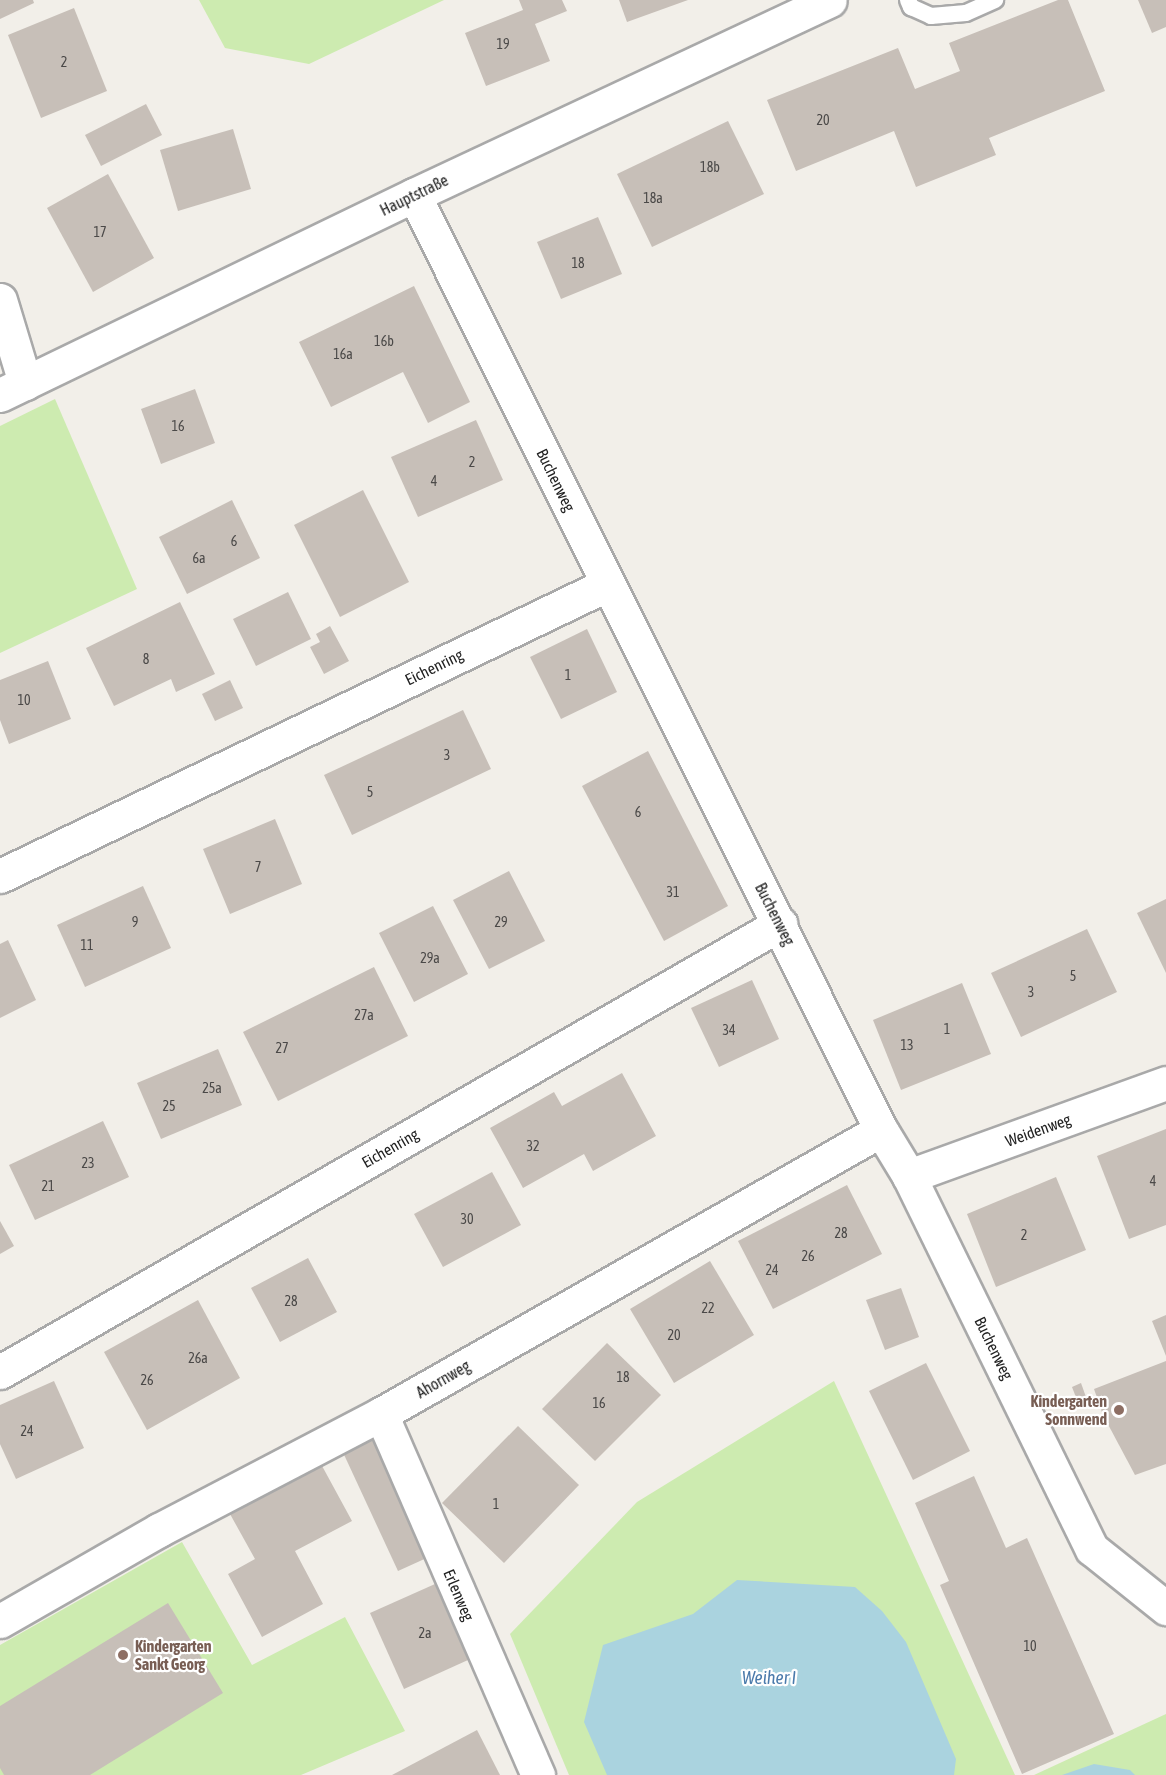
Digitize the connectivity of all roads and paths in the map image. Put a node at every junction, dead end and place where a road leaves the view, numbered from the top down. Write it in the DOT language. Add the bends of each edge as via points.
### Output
graph roads {
  1 [pos="830,0"];
  2 [pos="908,0"];
  3 [pos="995,0"];
  4 [pos="414,195"];
  5 [pos="0,300"];
  6 [pos="13,389"];
  7 [pos="608,584"];
  8 [pos="0,876"];
  9 [pos="780,924"];
  10 [pos="1166,1083"];
  11 [pos="881,1130"];
  12 [pos="909,1176"];
  13 [pos="0,1372"];
  14 [pos="381,1414"];
  15 [pos="1166,1608"];
  16 [pos="0,1621"];
  17 [pos="538,1775"];
  1 -- 4 [label="street, Hauptstraße"];
  2 -- 3 [label="lane" via="911,7 931,16 966,13"];
  4 -- 6 [label="street, Hauptstraße"];
  4 -- 7 [label="street, Buchenweg"];
  5 -- 6 [label="street"];
  7 -- 8 [label="street, Eichenring"];
  7 -- 9 [label="street, Buchenweg"];
  9 -- 11 [label="street, Buchenweg"];
  9 -- 13 [label="street, Eichenring"];
  10 -- 12 [label="street, Weidenweg"];
  11 -- 12 [label="street, Buchenweg"];
  11 -- 14 [label="street, Ahornweg"];
  12 -- 15 [label="street, Buchenweg" via="1092,1549"];
  14 -- 16 [label="street, Ahornweg" via="159,1530"];
  14 -- 17 [label="street, Erlenweg"];
}
